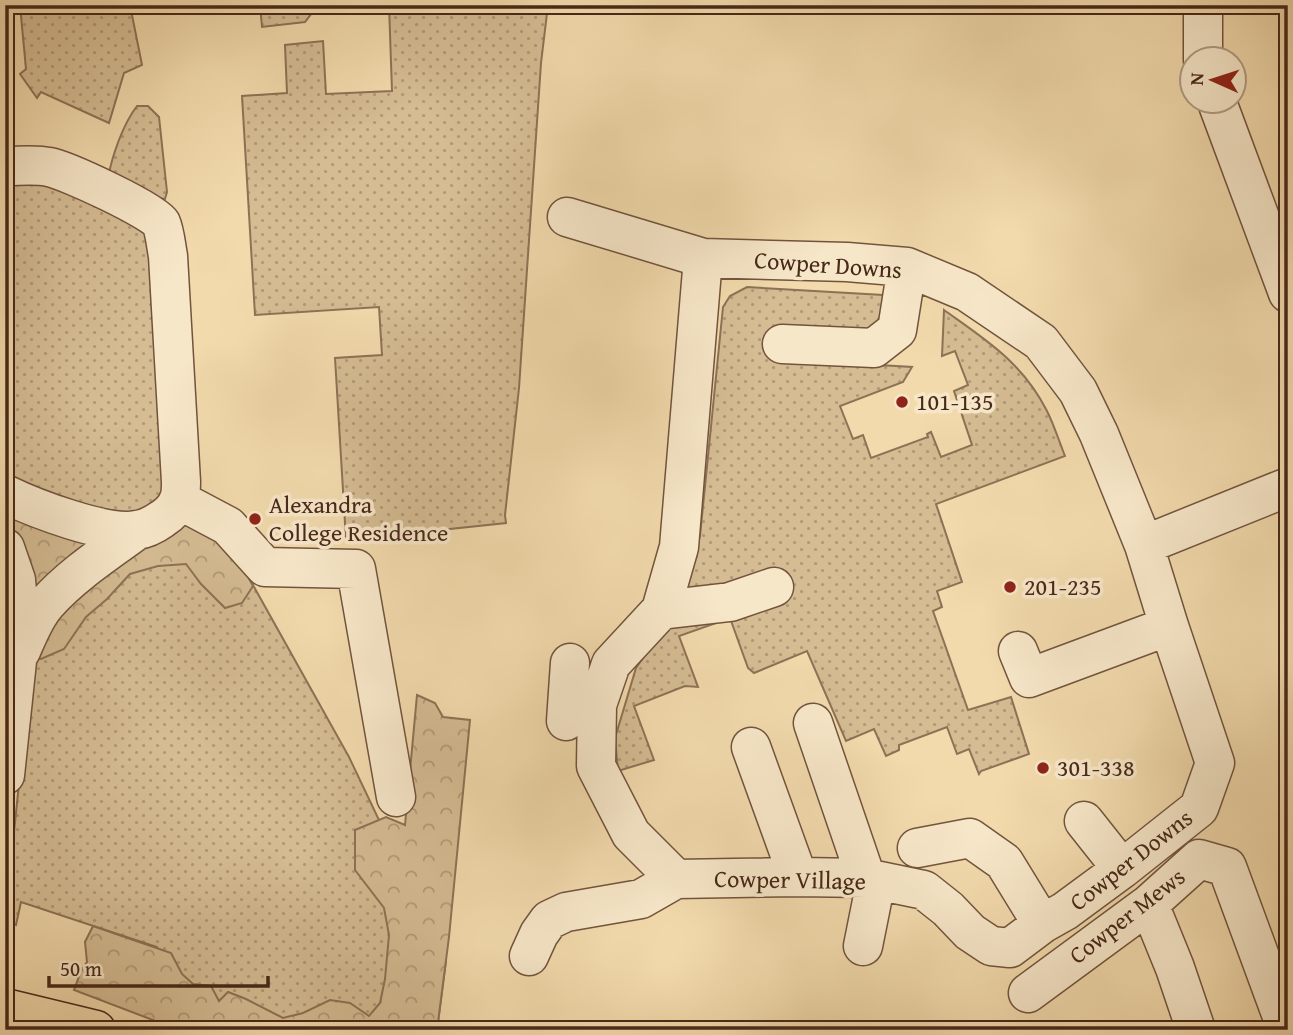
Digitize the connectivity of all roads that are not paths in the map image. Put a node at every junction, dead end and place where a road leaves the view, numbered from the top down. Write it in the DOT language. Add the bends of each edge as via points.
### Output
graph roads {
  1 [pos="1203,5"];
  2 [pos="1203,46"];
  3 [pos="1222,116"];
  4 [pos="5,166"];
  5 [pos="567,217"];
  6 [pos="703,258"];
  7 [pos="906,267"];
  8 [pos="1288,293"];
  9 [pos="782,344"];
  10 [pos="1288,487"];
  11 [pos="5,494"];
  12 [pos="179,500"];
  13 [pos="136,531"];
  14 [pos="1144,545"];
  15 [pos="5,548"];
  16 [pos="774,587"];
  17 [pos="661,610"];
  18 [pos="1169,626"];
  19 [pos="1018,651"];
  20 [pos="17,661"];
  21 [pos="570,663"];
  22 [pos="577,709"];
  23 [pos="813,723"];
  24 [pos="751,747"];
  25 [pos="5,775"];
  26 [pos="396,797"];
  27 [pos="1084,821"];
  28 [pos="917,848"];
  29 [pos="1122,869"];
  30 [pos="798,877"];
  31 [pos="676,879"];
  32 [pos="871,879"];
  33 [pos="1149,904"];
  34 [pos="1042,925"];
  35 [pos="971,932"];
  36 [pos="863,946"];
  37 [pos="529,956"];
  38 [pos="1028,993"];
  39 [pos="29,1019"];
  40 [pos="96,1030"];
  41 [pos="1196,1030"];
  42 [pos="1287,1030"];
  1 -- 2 [label="street"];
  3 -- 8 [label="street"];
  4 -- 12 [label="street" via="48,166 94,184 160,222 168,256"];
  5 -- 6 [label="street, Cowper Downs"];
  6 -- 7 [label="street, Cowper Downs"];
  6 -- 17 [label="street" via="679,547"];
  7 -- 9 [label="street" via="897,330 874,348"];
  7 -- 14 [label="street, Cowper Downs" via="967,292 1041,342 1078,391"];
  10 -- 14 [label="street"];
  11 -- 13 [label="street" via="49,513"];
  12 -- 13 [label="street" via="170,514"];
  12 -- 26 [label="street" via="228,526 265,567 356,569"];
  13 -- 20 [label="street" via="46,604"];
  14 -- 18 [label="street, Cowper Downs"];
  15 -- 20 [label="street" via="16,580"];
  16 -- 17 [label="street" via="730,602"];
  17 -- 22 [label="street"];
  18 -- 19 [label="street" via="1029,678"];
  18 -- 29 [label="street, Cowper Downs" via="1215,763 1199,808"];
  20 -- 25 [label="street"];
  21 -- 22 [label="street"];
  22 -- 31 [label="street" via="596,766 631,834"];
  23 -- 32 [label="street"];
  24 -- 30 [label="street"];
  27 -- 29 [label="street"];
  28 -- 34 [label="street" via="970,838 1004,862"];
  29 -- 34 [label="street, Cowper Downs"];
  30 -- 31 [label="street, Cowper Village"];
  30 -- 32 [label="street, Cowper Village"];
  31 -- 37 [label="street, Cowper Village" via="641,899 566,912 550,920"];
  32 -- 35 [label="street, Cowper Village" via="924,890"];
  32 -- 36 [label="street"];
  33 -- 38 [label="street, Cowper Mews"];
  33 -- 41 [label="street"];
  33 -- 42 [label="street, Cowper Mews" via="1199,859 1227,867"];
  34 -- 35 [label="street, Cowper Downs" via="1010,948 991,946"];
  39 -- 40 [label="main road"];
}
